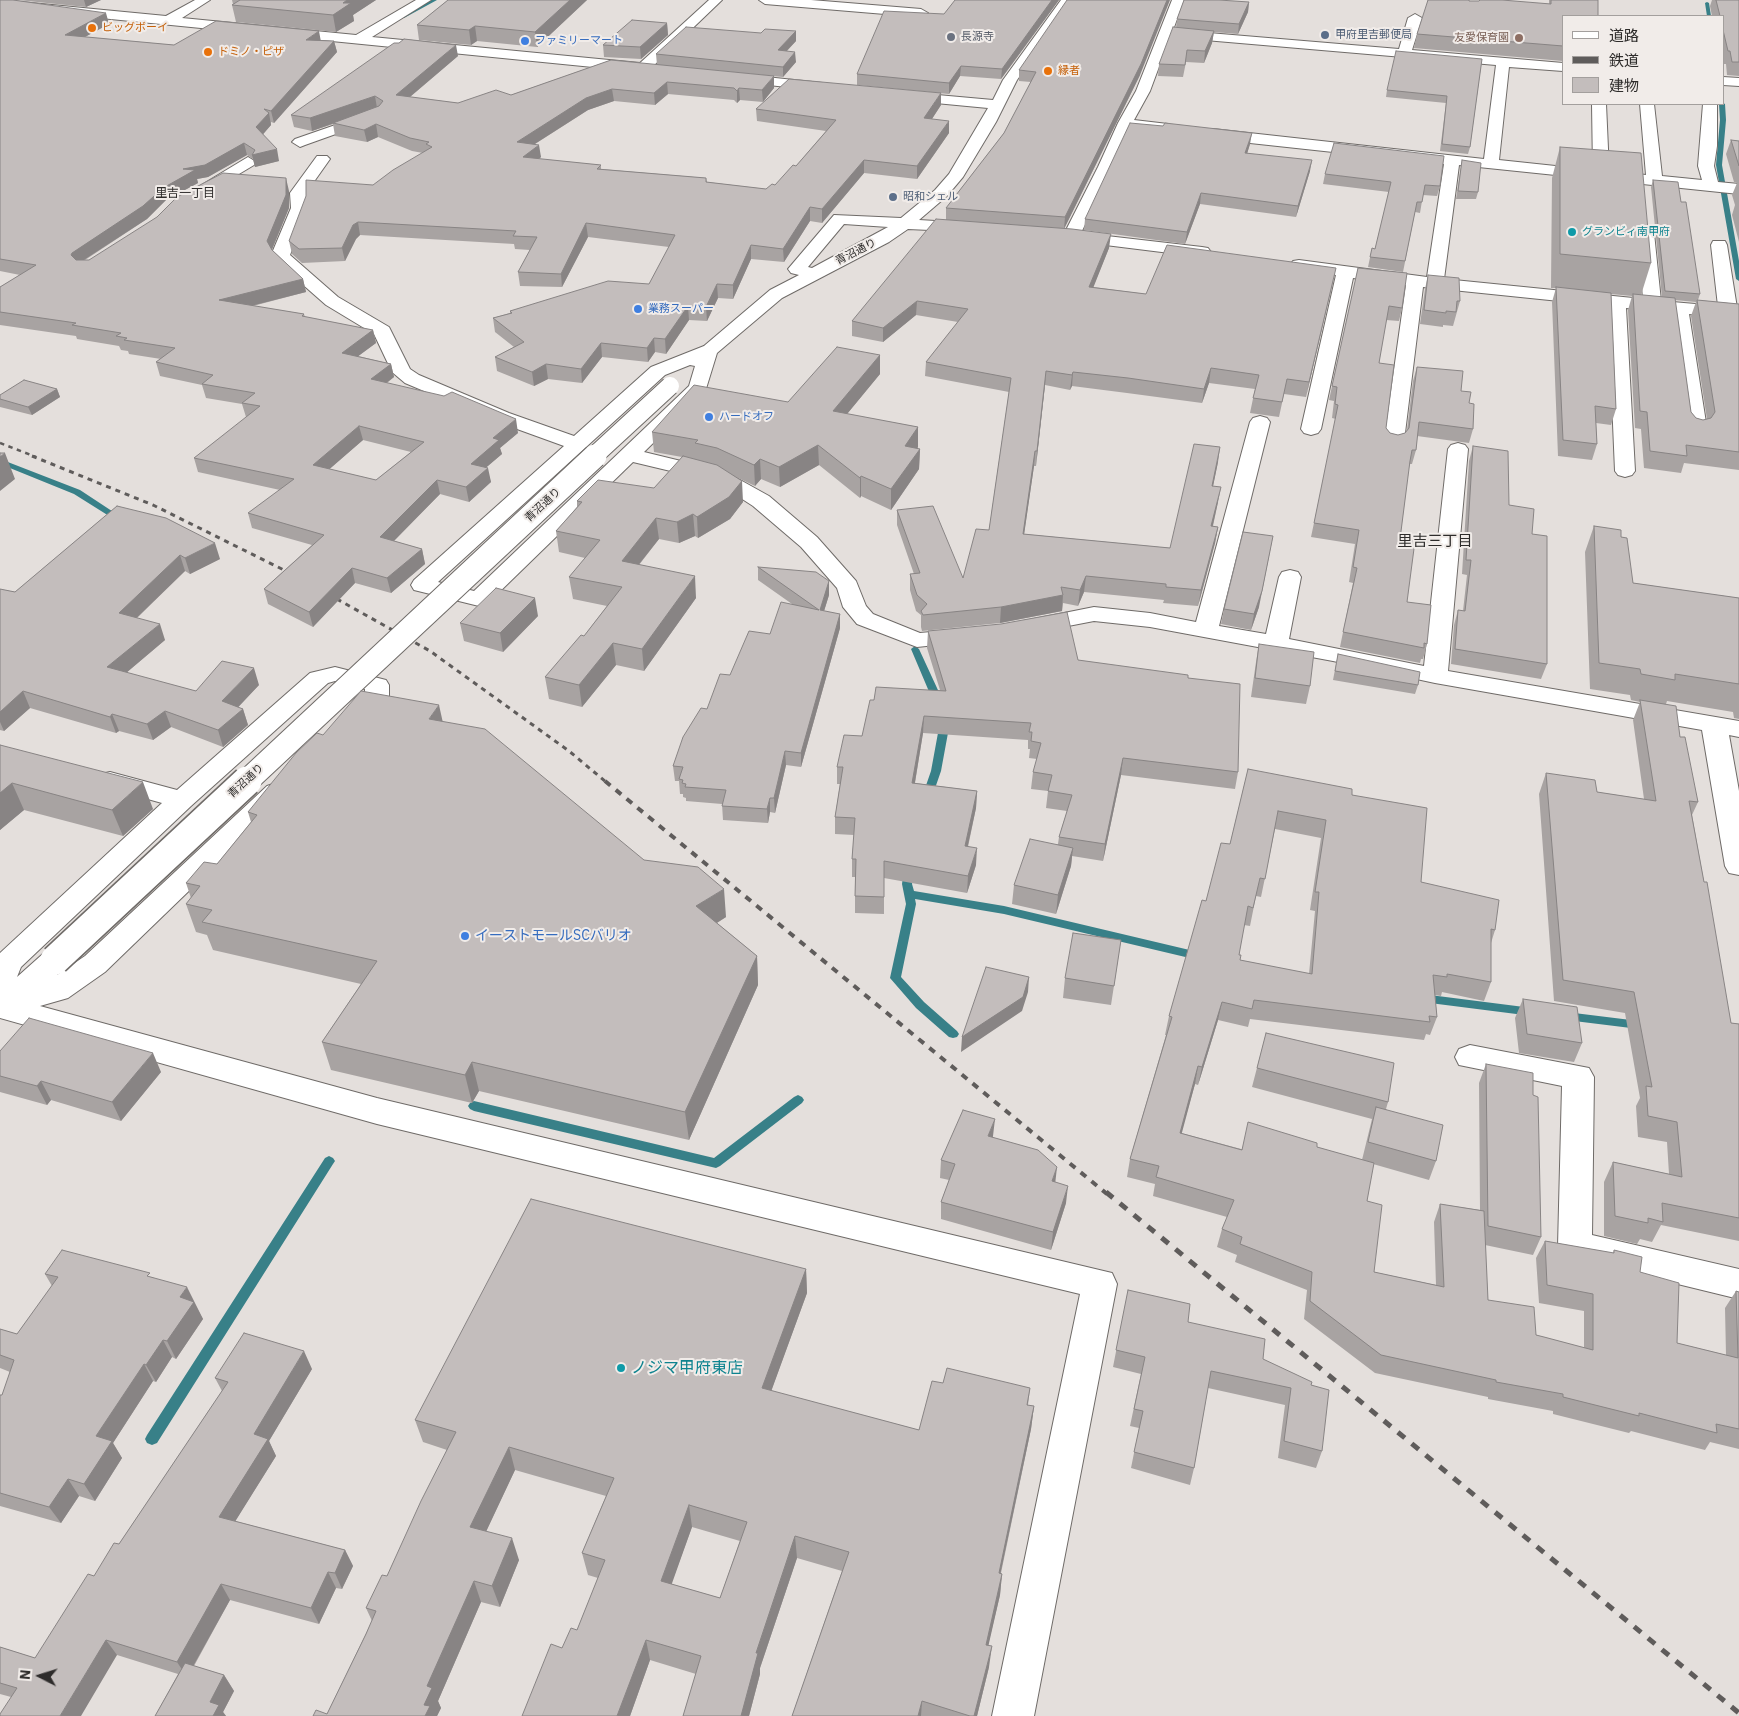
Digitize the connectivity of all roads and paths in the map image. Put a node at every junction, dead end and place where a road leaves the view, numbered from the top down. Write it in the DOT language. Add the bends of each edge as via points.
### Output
graph roads {
  1 [pos="204,0"];
  2 [pos="426,0"];
  3 [pos="716,0"];
  4 [pos="765,0"];
  5 [pos="1067,0"];
  6 [pos="1178,0"];
  7 [pos="839,3"];
  8 [pos="0,4"];
  9 [pos="921,13"];
  10 [pos="1415,18"];
  11 [pos="168,21"];
  12 [pos="1166,33"];
  13 [pos="357,40"];
  14 [pos="1404,53"];
  15 [pos="1503,62"];
  16 [pos="1562,67"];
  17 [pos="642,68"];
  18 [pos="662,70"];
  19 [pos="720,76"];
  20 [pos="835,89"];
  21 [pos="886,94"];
  22 [pos="998,105"];
  23 [pos="1600,105"];
  24 [pos="1647,105"];
  25 [pos="1710,105"];
  26 [pos="376,114"];
  27 [pos="1125,123"];
  28 [pos="1183,130"];
  29 [pos="1202,132"];
  30 [pos="300,142"];
  31 [pos="322,160"];
  32 [pos="1452,160"];
  33 [pos="248,162"];
  34 [pos="1491,164"];
  35 [pos="1602,175"];
  36 [pos="1648,180"];
  37 [pos="1713,186"];
  38 [pos="1735,188"];
  39 [pos="188,197"];
  40 [pos="1642,199"];
  41 [pos="1644,218"];
  42 [pos="905,223"];
  43 [pos="985,230"];
  44 [pos="1052,235"];
  45 [pos="1071,236"];
  46 [pos="1719,245"];
  47 [pos="1215,254"];
  48 [pos="1279,263"];
  49 [pos="1346,272"];
  50 [pos="812,274"];
  51 [pos="1415,281"];
  52 [pos="1435,283"];
  53 [pos="1618,302"];
  54 [pos="1652,305"];
  55 [pos="1679,308"];
  56 [pos="1734,313"];
  57 [pos="709,350"];
  58 [pos="1260,422"];
  59 [pos="1311,429"];
  60 [pos="1697,429"];
  61 [pos="1394,441"];
  62 [pos="578,444"];
  63 [pos="1458,449"];
  64 [pos="630,456"];
  65 [pos="1625,471"];
  66 [pos="1290,576"];
  67 [pos="1206,630"];
  68 [pos="1276,643"];
  69 [pos="1435,676"];
  70 [pos="1714,724"];
  71 [pos="1739,729"];
  72 [pos="334,737"];
  73 [pos="86,774"];
  74 [pos="290,778"];
  75 [pos="182,800"];
  76 [pos="1739,866"];
  77 [pos="1,998"];
  78 [pos="1470,1057"];
  79 [pos="1739,1284"];
  80 [pos="1013,1716"];
  1 -- 11 [label="street"];
  2 -- 13 [label="street"];
  3 -- 17 [label="street"];
  4 -- 7 [label="street"];
  5 -- 22 [label="street, 青沼通り" via="1010,80"];
  6 -- 12 [label="street"];
  7 -- 9 [label="street"];
  8 -- 11 [label="street"];
  10 -- 14 [label="street"];
  11 -- 13 [label="street"];
  12 -- 14 [label="street"];
  12 -- 27 [label="street" via="1143,91"];
  13 -- 17 [label="street"];
  14 -- 15 [label="street"];
  15 -- 16 [label="street"];
  15 -- 34 [label="street"];
  17 -- 18 [label="street"];
  19 -- 20 [label="street"];
  21 -- 22 [label="street"];
  22 -- 42 [label="street, 青沼通り" via="955,177"];
  23 -- 35 [label="street"];
  24 -- 36 [label="street"];
  25 -- 37 [label="street" via="1706,166"];
  26 -- 30 [label="street"];
  27 -- 28 [label="street"];
  27 -- 45 [label="street"];
  29 -- 32 [label="street" via="1364,158"];
  31 -- 62 [label="street" via="298,193 298,208 281,252 282,257 332,300 382,331 402,372 412,379 502,417"];
  32 -- 34 [label="street"];
  32 -- 52 [label="street"];
  33 -- 39 [label="street"];
  34 -- 35 [label="street"];
  35 -- 36 [label="street"];
  36 -- 37 [label="street"];
  36 -- 40 [label="street"];
  37 -- 38 [label="street"];
  41 -- 54 [label="street"];
  42 -- 43 [label="street"];
  42 -- 50 [label="street, 青沼通り" via="883,238"];
  42 -- 50 [label="street" via="840,219 797,268"];
  44 -- 45 [label="street"];
  45 -- 47 [label="street"];
  46 -- 56 [label="street"];
  48 -- 49 [label="street"];
  49 -- 51 [label="street"];
  49 -- 59 [label="street"];
  50 -- 57 [label="street, 青沼通り" via="776,294"];
  51 -- 52 [label="street"];
  51 -- 61 [label="street"];
  52 -- 53 [label="street"];
  53 -- 54 [label="street"];
  53 -- 65 [label="street"];
  54 -- 55 [label="street"];
  55 -- 56 [label="street"];
  55 -- 60 [label="street"];
  57 -- 62 [label="street" via="658,371"];
  57 -- 64 [label="street" via="698,388"];
  57 -- 77 [label="street, 青沼通り, bridge" via="55,960"];
  58 -- 67 [label="street"];
  62 -- 64 [label="street" via="422,585 479,599"];
  63 -- 69 [label="street"];
  64 -- 67 [label="street" via="711,474 761,501 809,542 848,586 854,607 865,619 917,640 1000,632 1094,614"];
  66 -- 68 [label="street"];
  67 -- 68 [label="street"];
  68 -- 69 [label="street"];
  69 -- 70 [label="street"];
  70 -- 71 [label="street"];
  70 -- 76 [label="street"];
  72 -- 75 [label="street" via="377,696 377,685 334,674 319,678"];
  73 -- 75 [label="street"];
  74 -- 77 [label="street" via="96,964 57,990"];
  75 -- 77 [label="street" via="10,961"];
  77 -- 80 [label="street" via="377,1111 1100,1284"];
  78 -- 79 [label="street" via="1578,1077 1575,1246"];
}
